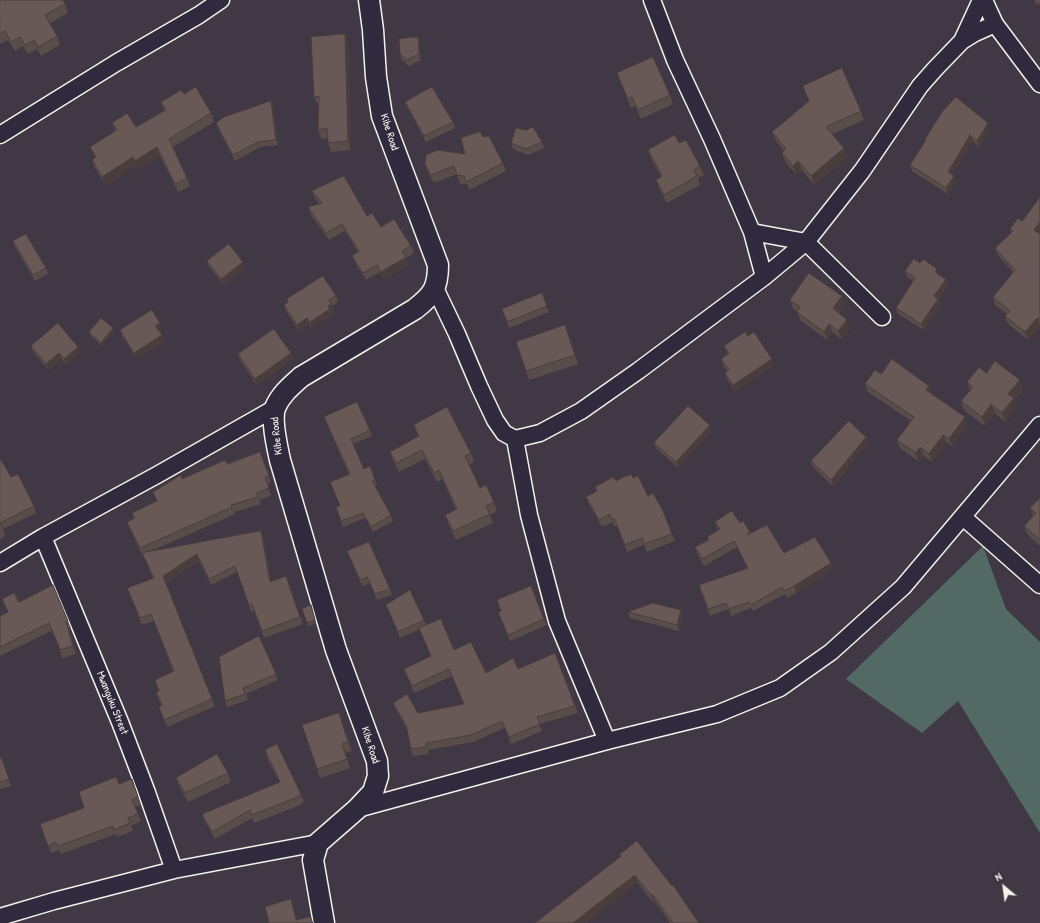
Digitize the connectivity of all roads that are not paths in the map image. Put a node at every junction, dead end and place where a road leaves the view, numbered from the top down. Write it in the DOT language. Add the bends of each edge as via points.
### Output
graph roads {
  1 [pos="221,0"];
  2 [pos="369,0"];
  3 [pos="652,0"];
  4 [pos="982,0"];
  5 [pos="995,24"];
  6 [pos="962,41"];
  7 [pos="1040,84"];
  8 [pos="0,135"];
  9 [pos="752,232"];
  10 [pos="806,242"];
  11 [pos="764,277"];
  12 [pos="435,288"];
  13 [pos="882,317"];
  14 [pos="275,408"];
  15 [pos="1040,424"];
  16 [pos="515,438"];
  17 [pos="963,516"];
  18 [pos="43,537"];
  19 [pos="0,563"];
  20 [pos="1040,585"];
  21 [pos="607,741"];
  22 [pos="358,809"];
  23 [pos="318,843"];
  24 [pos="174,870"];
  25 [pos="0,917"];
  26 [pos="324,923"];
  1 -- 8 [label="street"];
  2 -- 12 [label="street, Kibe Road" via="382,116 438,265"];
  3 -- 9 [label="street" via="675,60"];
  4 -- 5 [label="street"];
  4 -- 6 [label="street"];
  5 -- 6 [label="street"];
  5 -- 7 [label="street"];
  6 -- 10 [label="street" via="920,86 862,171"];
  9 -- 10 [label="street"];
  9 -- 11 [label="street"];
  10 -- 11 [label="street"];
  10 -- 13 [label="street"];
  11 -- 16 [label="street" via="581,411 540,433"];
  12 -- 14 [label="street, Kibe Road" via="427,300 415,309 301,377 286,391"];
  12 -- 16 [label="street" via="495,420 504,433"];
  14 -- 18 [label="street"];
  14 -- 22 [label="street, Kibe Road" via="274,429 280,460 336,650 377,761 378,776 373,792"];
  15 -- 17 [label="street"];
  16 -- 21 [label="street" via="529,515 557,622"];
  17 -- 20 [label="street"];
  17 -- 21 [label="street" via="903,587 831,652 780,688 717,714"];
  18 -- 19 [label="street"];
  18 -- 24 [label="street, Mwanguku Street" via="123,729"];
  21 -- 22 [label="street"];
  22 -- 23 [label="street, Kibe Road"];
  23 -- 24 [label="street"];
  23 -- 26 [label="street" via="313,860"];
  24 -- 25 [label="street"];
}
